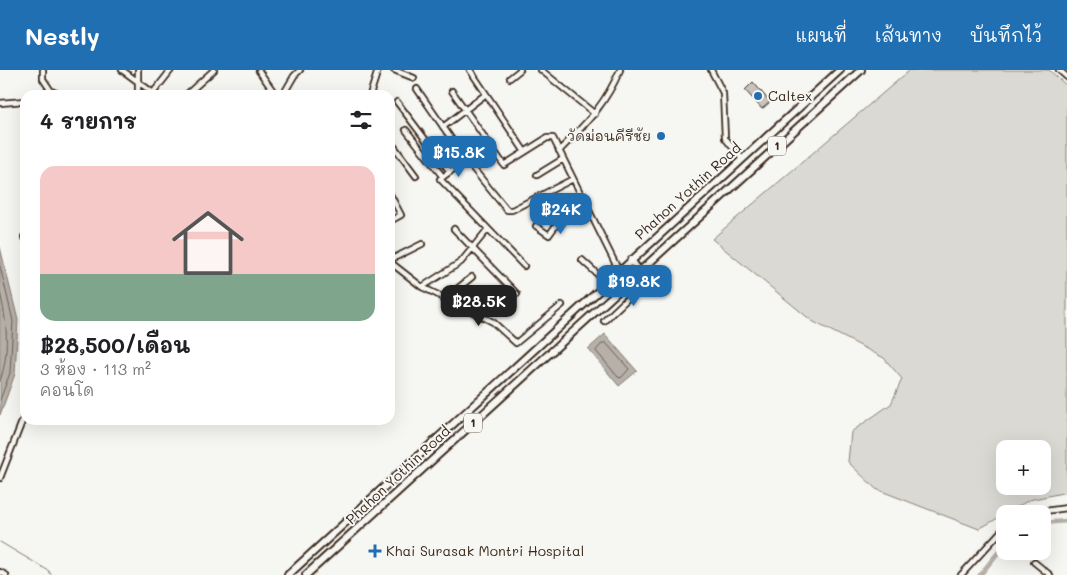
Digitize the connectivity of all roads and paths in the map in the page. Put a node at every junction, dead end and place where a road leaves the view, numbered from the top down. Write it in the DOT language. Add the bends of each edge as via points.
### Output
graph roads {
  1 [pos="43,70"];
  2 [pos="122,70"];
  3 [pos="138,70"];
  4 [pos="172,70"];
  5 [pos="214,70"];
  6 [pos="300,70"];
  7 [pos="378,70"];
  8 [pos="394,70"];
  9 [pos="470,70"];
  10 [pos="520,70"];
  11 [pos="541,70"];
  12 [pos="620,70"];
  13 [pos="711,70"];
  14 [pos="840,70"];
  15 [pos="861,70"];
  16 [pos="1059,70"];
  17 [pos="259,71"];
  18 [pos="1067,77"];
  19 [pos="414,78"];
  20 [pos="510,78"];
  21 [pos="136,82"];
  22 [pos="417,88"];
  23 [pos="48,90"];
  24 [pos="137,90"];
  25 [pos="149,90"];
  26 [pos="158,90"];
  27 [pos="192,90"];
  28 [pos="272,90"];
  29 [pos="287,90"];
  30 [pos="372,90"];
  31 [pos="452,91"];
  32 [pos="486,94"];
  33 [pos="20,101"];
  34 [pos="398,102"];
  35 [pos="0,103"];
  36 [pos="465,110"];
  37 [pos="595,114"];
  38 [pos="443,126"];
  39 [pos="406,130"];
  40 [pos="395,148"];
  41 [pos="559,151"];
  42 [pos="525,152"];
  43 [pos="563,159"];
  44 [pos="742,159"];
  45 [pos="466,160"];
  46 [pos="450,172"];
  47 [pos="538,174"];
  48 [pos="416,176"];
  49 [pos="443,177"];
  50 [pos="573,179"];
  51 [pos="581,196"];
  52 [pos="395,203"];
  53 [pos="395,218"];
  54 [pos="536,226"];
  55 [pos="454,229"];
  56 [pos="488,229"];
  57 [pos="422,244"];
  58 [pos="473,248"];
  59 [pos="395,258"];
  60 [pos="582,260"];
  61 [pos="631,260"];
  62 [pos="395,265"];
  63 [pos="524,266"];
  64 [pos="619,271"];
  65 [pos="640,272"];
  66 [pos="472,278"];
  67 [pos="650,278"];
  68 [pos="606,282"];
  69 [pos="422,287"];
  70 [pos="517,294"];
  71 [pos="444,300"];
  72 [pos="562,305"];
  73 [pos="604,321"];
  74 [pos="21,425"];
  75 [pos="0,478"];
  76 [pos="1067,508"];
  77 [pos="1051,510"];
  78 [pos="996,537"];
  79 [pos="1034,562"];
  80 [pos="0,572"];
  81 [pos="6,575"];
  82 [pos="288,575"];
  83 [pos="306,575"];
  84 [pos="961,575"];
  85 [pos="1050,575"];
  1 -- 23 [label="street"];
  2 -- 21 [label="street"];
  3 -- 21 [label="street"];
  4 -- 26 [label="street"];
  5 -- 27 [label="street"];
  6 -- 29 [label="street"];
  7 -- 30 [label="street"];
  8 -- 19 [label="street"];
  9 -- 32 [label="street"];
  10 -- 20 [label="street"];
  11 -- 37 [label="street"];
  12 -- 37 [label="street" via="610,95"];
  13 -- 44 [label="street" via="724,100 725,138"];
  14 -- 44 [label="highway, Phahon Yothin Road / 1"];
  15 -- 65 [label="highway, Phahon Yothin Road / 1"];
  16 -- 18 [label="street"];
  17 -- 28 [label="street"];
  21 -- 24 [label="street"];
  21 -- 25 [label="street"];
  22 -- 38 [label="street"];
  31 -- 36 [label="street"];
  32 -- 36 [label="street"];
  32 -- 42 [label="street"];
  33 -- 35 [label="street"];
  34 -- 46 [label="street"];
  36 -- 38 [label="street"];
  36 -- 42 [label="street" via="504,165"];
  37 -- 41 [label="street"];
  38 -- 45 [label="street"];
  39 -- 49 [label="street"];
  40 -- 48 [label="street"];
  41 -- 42 [label="street" via="553,138 547,138"];
  41 -- 43 [label="street"];
  43 -- 47 [label="street"];
  43 -- 50 [label="street"];
  44 -- 61 [label="highway, Phahon Yothin Road / 1"];
  45 -- 46 [label="street"];
  45 -- 50 [label="street" via="508,210"];
  46 -- 49 [label="street"];
  49 -- 56 [label="street" via="440,179"];
  50 -- 51 [label="street"];
  51 -- 54 [label="street" via="549,235"];
  51 -- 64 [label="street"];
  52 -- 53 [label="street" via="401,214"];
  55 -- 58 [label="street"];
  56 -- 58 [label="street"];
  56 -- 63 [label="street"];
  57 -- 59 [label="street"];
  58 -- 69 [label="street" via="460,262"];
  58 -- 70 [label="street"];
  60 -- 68 [label="street"];
  61 -- 64 [label="highway, Phahon Yothin Road / 1"];
  61 -- 65 [label="highway"];
  62 -- 69 [label="street"];
  64 -- 68 [label="highway, Phahon Yothin Road / 1"];
  65 -- 83 [label="highway, Phahon Yothin Road / 1"];
  66 -- 71 [label="street"];
  67 -- 73 [label="street"];
  68 -- 82 [label="highway, Phahon Yothin Road / 1"];
  69 -- 71 [label="street"];
  71 -- 72 [label="street" via="493,322 516,343"];
  74 -- 75 [label="street"];
  76 -- 77 [label="street"];
  78 -- 84 [label="street"];
  79 -- 85 [label="street"];
  80 -- 81 [label="street"];
}
